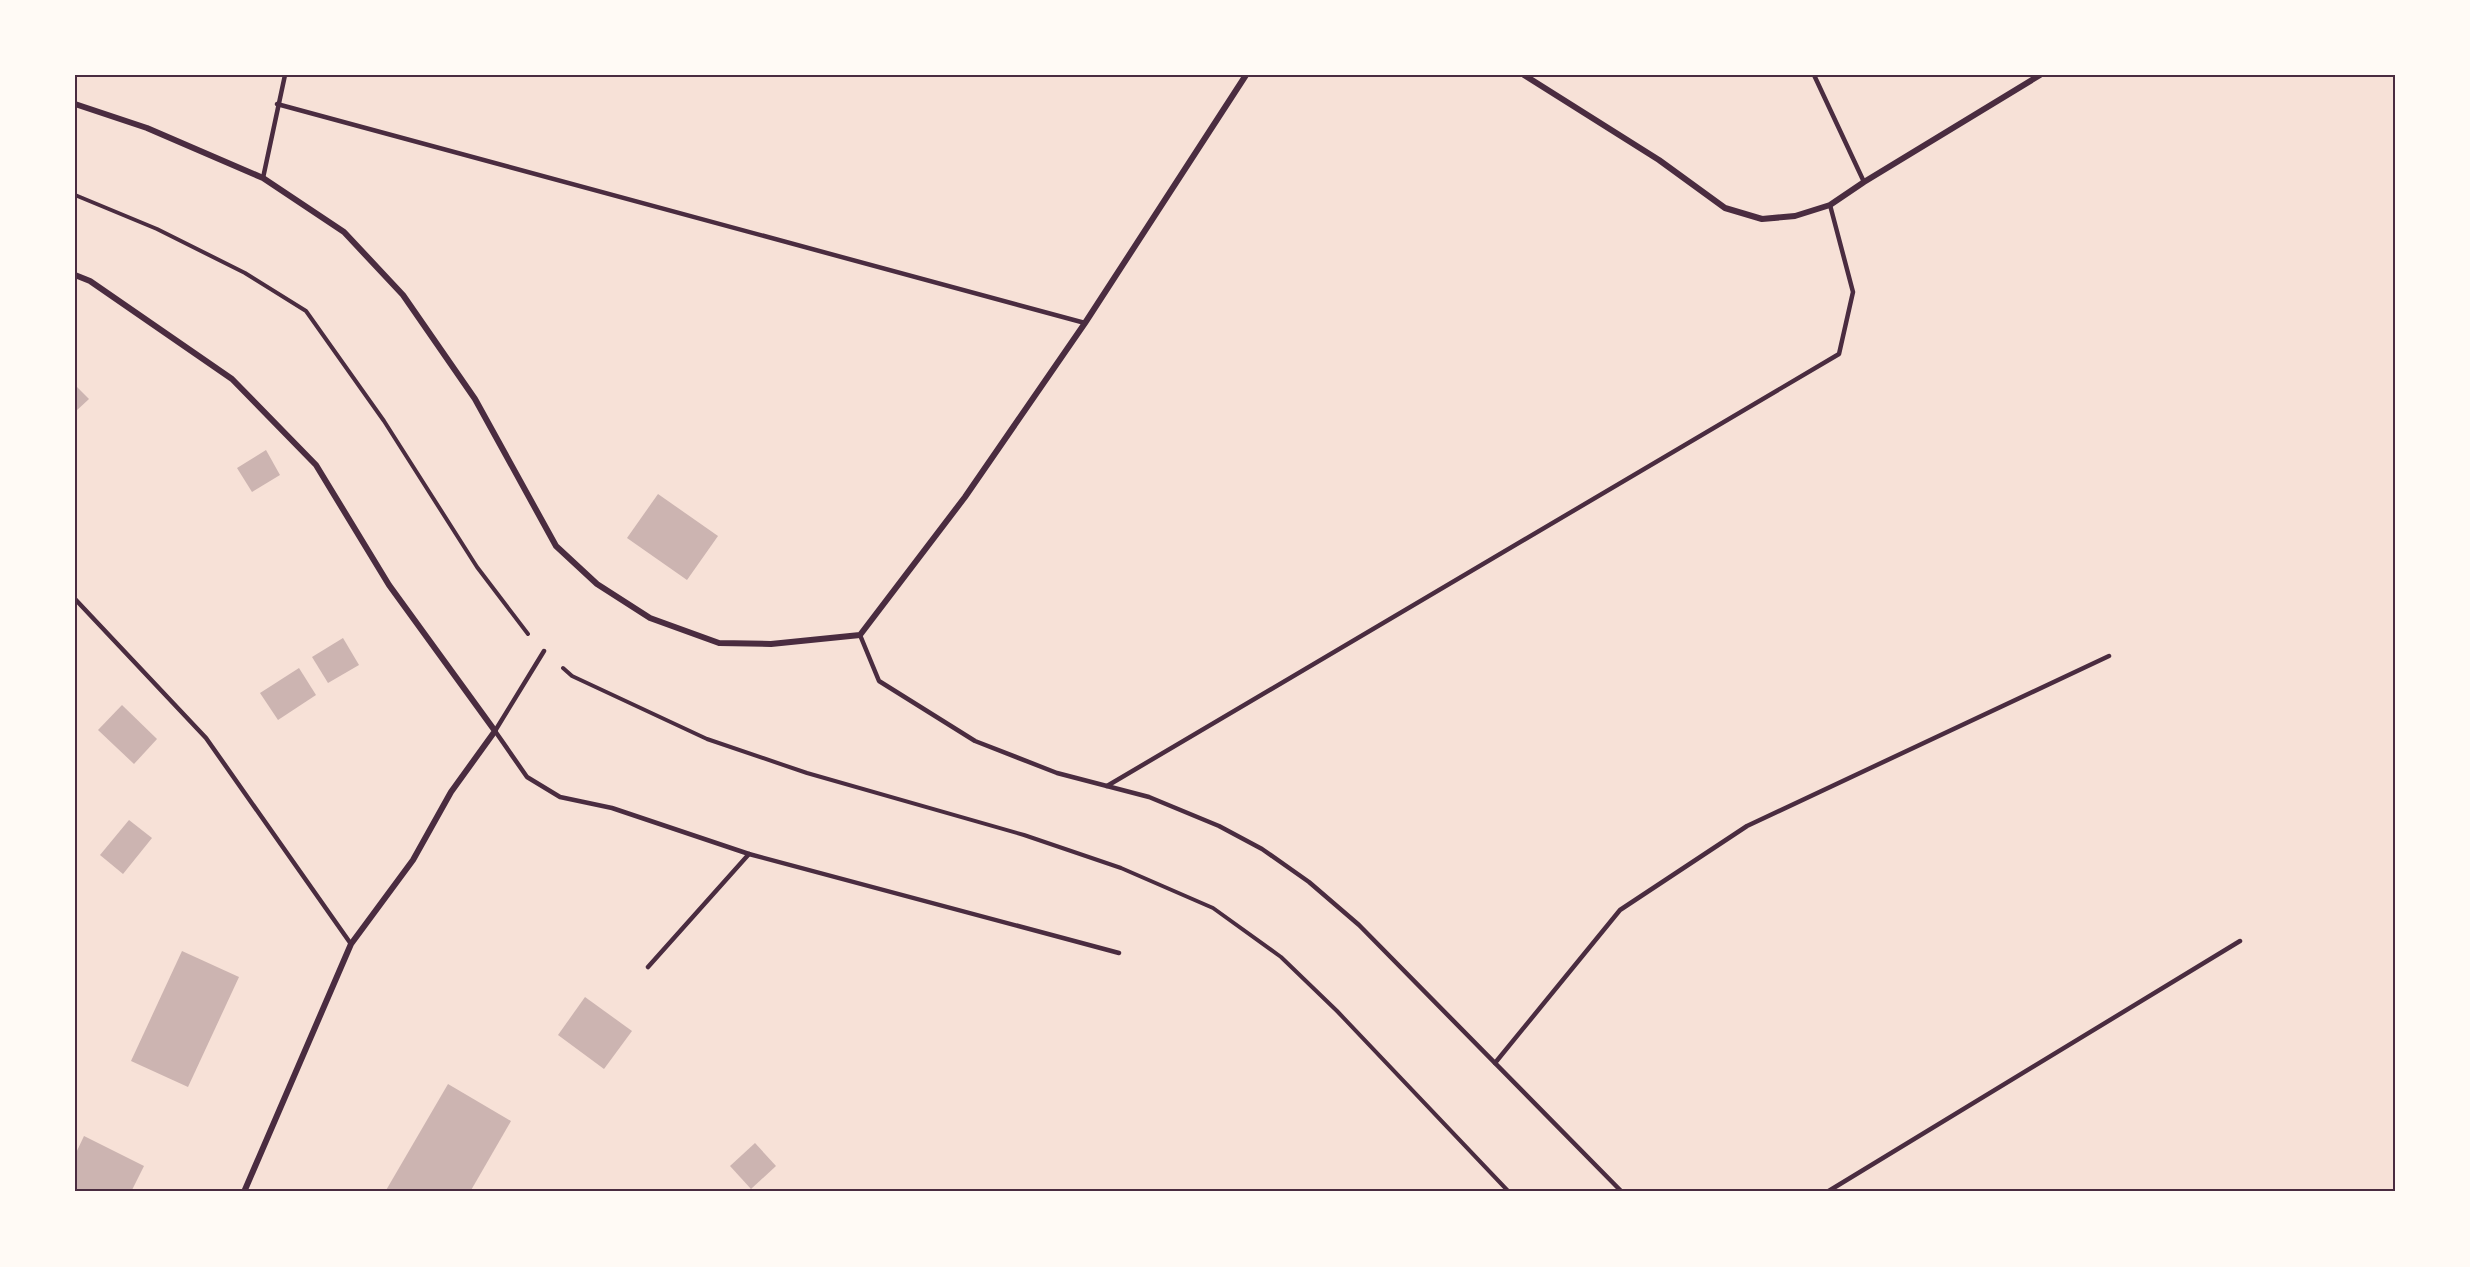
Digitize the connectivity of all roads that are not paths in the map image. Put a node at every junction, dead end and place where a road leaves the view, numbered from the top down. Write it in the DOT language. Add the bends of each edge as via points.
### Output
graph roads {
  1 [pos="285,75"];
  2 [pos="1246,75"];
  3 [pos="1524,75"];
  4 [pos="1814,75"];
  5 [pos="2040,75"];
  6 [pos="75,104"];
  7 [pos="277,104"];
  8 [pos="262,178"];
  9 [pos="1864,182"];
  10 [pos="1830,206"];
  11 [pos="75,275"];
  12 [pos="1084,323"];
  13 [pos="75,599"];
  14 [pos="860,635"];
  15 [pos="544,651"];
  16 [pos="2109,656"];
  17 [pos="495,731"];
  18 [pos="1107,786"];
  19 [pos="749,854"];
  20 [pos="2240,941"];
  21 [pos="351,944"];
  22 [pos="1119,953"];
  23 [pos="648,966"];
  24 [pos="1495,1063"];
  25 [pos="244,1192"];
  26 [pos="1622,1192"];
  27 [pos="1827,1192"];
  1 -- 7 [label="lane"];
  2 -- 12 [label="street"];
  3 -- 10 [label="street" via="1659,160 1725,208 1762,219 1795,216"];
  4 -- 9 [label="lane"];
  5 -- 9 [label="street"];
  6 -- 8 [label="street" via="147,128"];
  7 -- 8 [label="lane"];
  7 -- 12 [label="lane"];
  8 -- 14 [label="street" via="344,232 403,295 475,399 556,546 597,585 650,618 719,643 771,644"];
  9 -- 10 [label="street"];
  10 -- 18 [label="lane" via="1853,292 1839,354"];
  11 -- 17 [label="street" via="90,281 232,379 316,465 389,585"];
  12 -- 14 [label="street" via="965,497"];
  13 -- 21 [label="lane" via="206,738"];
  14 -- 18 [label="lane" via="879,681 975,741 1057,773"];
  15 -- 17 [label="lane"];
  16 -- 24 [label="lane" via="1747,826 1620,910"];
  17 -- 19 [label="lane" via="526,777 560,797 612,808"];
  17 -- 21 [label="street" via="451,792 413,860"];
  18 -- 24 [label="lane" via="1149,797 1220,826 1309,882 1359,925"];
  19 -- 22 [label="lane"];
  19 -- 23 [label="lane"];
  20 -- 27 [label="lane"];
  21 -- 25 [label="street"];
  24 -- 26 [label="lane"];
}
